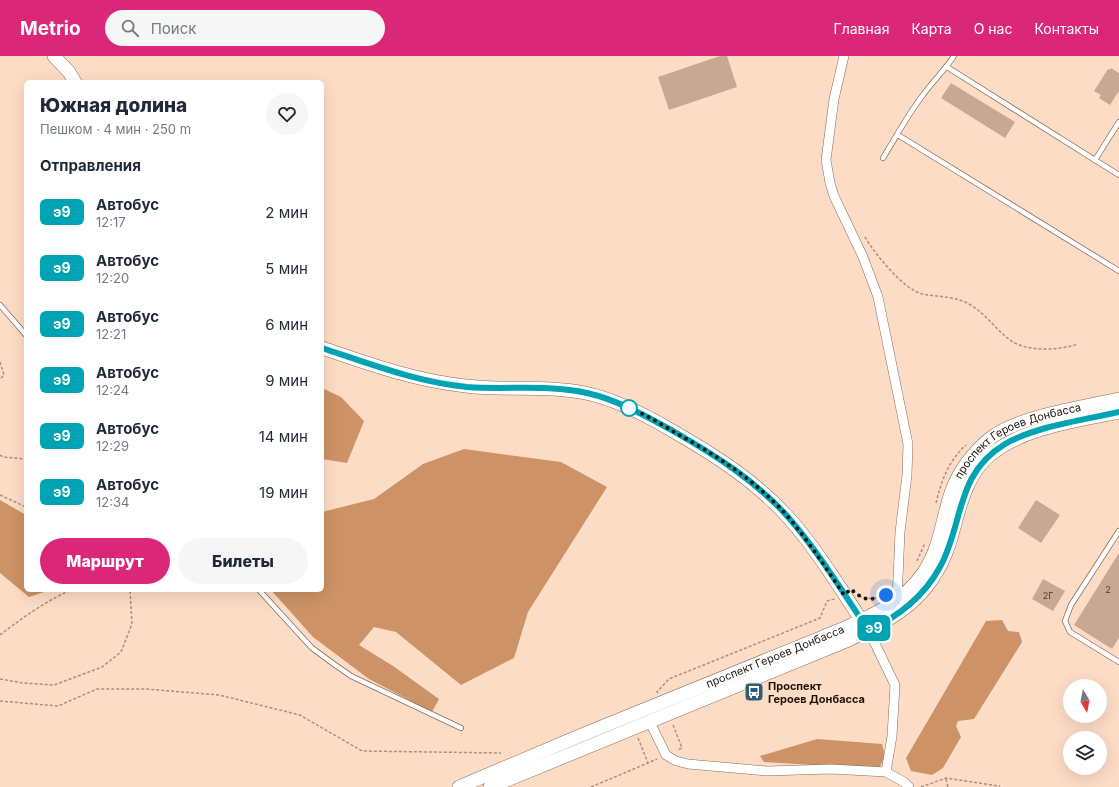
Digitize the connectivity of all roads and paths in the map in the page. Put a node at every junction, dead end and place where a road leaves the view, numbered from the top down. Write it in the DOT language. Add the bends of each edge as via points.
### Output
graph roads {
  1 [pos="54,56"];
  2 [pos="844,56"];
  3 [pos="954,56"];
  4 [pos="947,67"];
  5 [pos="74,80"];
  6 [pos="1119,122"];
  7 [pos="898,135"];
  8 [pos="883,158"];
  9 [pos="1096,160"];
  10 [pos="1119,174"];
  11 [pos="862,233"];
  12 [pos="1119,271"];
  13 [pos="0,305"];
  14 [pos="24,333"];
  15 [pos="1078,344"];
  16 [pos="324,349"];
  17 [pos="0,362"];
  18 [pos="0,379"];
  19 [pos="1119,399"];
  20 [pos="1119,412"];
  21 [pos="966,445"];
  22 [pos="0,455"];
  23 [pos="24,459"];
  24 [pos="0,495"];
  25 [pos="24,506"];
  26 [pos="935,506"];
  27 [pos="1119,532"];
  28 [pos="927,537"];
  29 [pos="915,564"];
  30 [pos="67,592"];
  31 [pos="130,592"];
  32 [pos="261,592"];
  33 [pos="844,595"];
  34 [pos="891,598"];
  35 [pos="865,626"];
  36 [pos="0,635"];
  37 [pos="1119,662"];
  38 [pos="0,679"];
  39 [pos="0,701"];
  40 [pos="662,702"];
  41 [pos="650,722"];
  42 [pos="461,728"];
  43 [pos="501,753"];
  44 [pos="648,762"];
  45 [pos="886,772"];
  46 [pos="946,778"];
  47 [pos="498,786"];
  48 [pos="459,787"];
  49 [pos="591,787"];
  50 [pos="909,787"];
  51 [pos="921,787"];
  52 [pos="948,787"];
  53 [pos="1000,787"];
  1 -- 5 [label="street"];
  2 -- 34 [label="street" via="834,99 826,160 834,196 863,257 878,297 908,444 907,475"];
  3 -- 4 [label="lane"];
  4 -- 7 [label="lane" via="929,87"];
  4 -- 9 [label="lane"];
  6 -- 9 [label="lane"];
  7 -- 8 [label="lane"];
  7 -- 12 [label="lane"];
  9 -- 10 [label="lane"];
  11 -- 15 [label="path" via="882,262 907,286 922,294 955,298 968,303 1013,342 1027,347 1052,350"];
  13 -- 14 [label="lane"];
  16 -- 33 [label="street" via="442,384 488,388 558,389 606,398 629,408 697,445 734,468 758,487 807,540"];
  17 -- 18 [label="path" via="4,375"];
  19 -- 34 [label="street, проспект Героев Донбасса" via="1024,422 993,437 978,449 957,478 933,555 912,587"];
  20 -- 35 [label="street, проспект Героев Донбасса" via="1022,436 1005,444 990,456 969,482 949,545 928,585 901,612"];
  21 -- 26 [label="path" via="949,466 940,483"];
  22 -- 23 [label="path"];
  24 -- 25 [label="path"];
  27 -- 37 [label="lane" via="1071,605 1065,621 1070,632"];
  28 -- 29 [label="path"];
  30 -- 36 [label="path"];
  31 -- 38 [label="path" via="132,624 121,652 102,667 54,685"];
  32 -- 42 [label="lane" via="312,648 351,676"];
  33 -- 34 [label="path" via="851,589 859,597"];
  33 -- 35 [label="street"];
  33 -- 40 [label="path" via="827,601 820,618 669,679 657,692"];
  34 -- 35 [label="street, проспект Героев Донбасса"];
  35 -- 40 [label="street, проспект Героев Донбасса"];
  35 -- 41 [label="street, проспект Героев Донбасса" via="670,720"];
  35 -- 45 [label="street" via="895,685 892,736"];
  39 -- 43 [label="path" via="58,706 97,689 146,688 219,696 300,715 362,751"];
  40 -- 48 [label="street, проспект Героев Донбасса"];
  41 -- 45 [label="street" via="666,755 688,764 768,771 831,769"];
  41 -- 47 [label="street, проспект Героев Донбасса"];
  44 -- 49 [label="path"];
  45 -- 50 [label="street"];
  46 -- 51 [label="path"];
  46 -- 52 [label="path"];
  46 -- 53 [label="path"];
}
